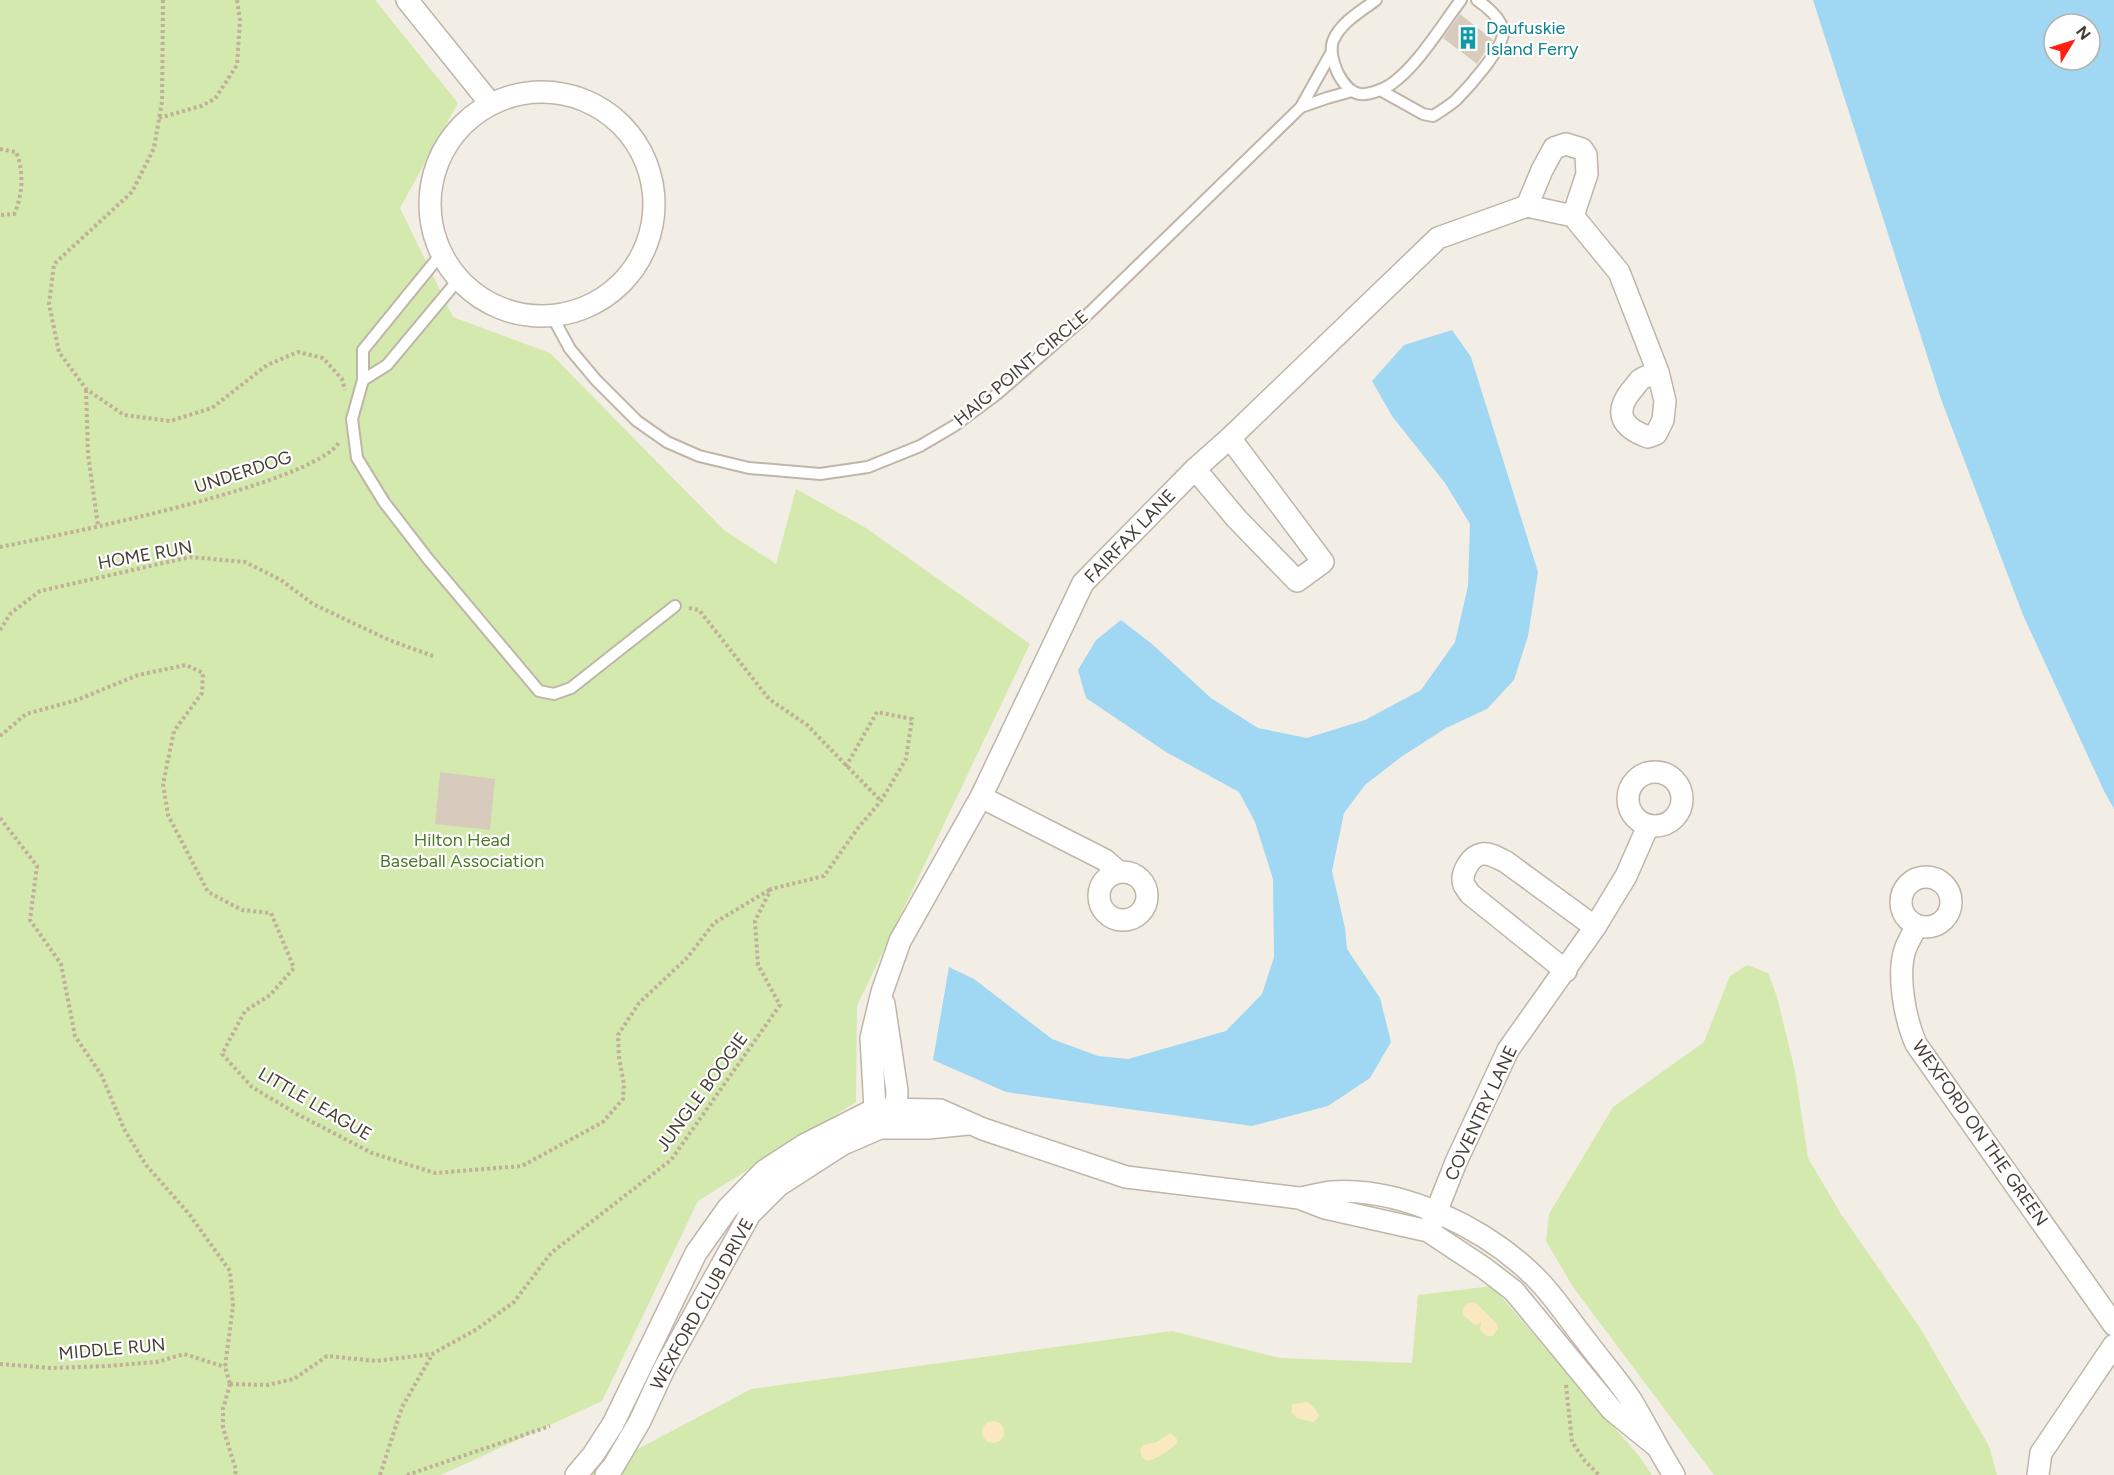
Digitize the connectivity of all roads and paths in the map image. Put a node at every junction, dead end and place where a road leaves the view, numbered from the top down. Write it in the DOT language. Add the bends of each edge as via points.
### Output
graph roads {
  1 [pos="163,0"];
  2 [pos="237,0"];
  3 [pos="407,0"];
  4 [pos="1376,0"];
  5 [pos="1461,0"];
  6 [pos="1477,0"];
  7 [pos="1330,56"];
  8 [pos="1380,90"];
  9 [pos="1352,92"];
  10 [pos="490,103"];
  11 [pos="1301,107"];
  12 [pos="159,118"];
  13 [pos="0,148"];
  14 [pos="1527,206"];
  15 [pos="0,215"];
  16 [pos="1573,216"];
  17 [pos="441,254"];
  18 [pos="458,280"];
  19 [pos="552,316"];
  20 [pos="1658,372"];
  21 [pos="363,380"];
  22 [pos="86,389"];
  23 [pos="352,419"];
  24 [pos="1230,438"];
  25 [pos="1195,469"];
  26 [pos="98,526"];
  27 [pos="0,547"];
  28 [pos="675,606"];
  29 [pos="0,630"];
  30 [pos="433,656"];
  31 [pos="0,736"];
  32 [pos="846,767"];
  33 [pos="981,797"];
  34 [pos="881,801"];
  35 [pos="0,818"];
  36 [pos="1648,826"];
  37 [pos="1119,872"];
  38 [pos="771,889"];
  39 [pos="1917,926"];
  40 [pos="1595,927"];
  41 [pos="1566,971"];
  42 [pos="888,1119"];
  43 [pos="1432,1221"];
  44 [pos="2114,1324"];
  45 [pos="2114,1345"];
  46 [pos="432,1354"];
  47 [pos="0,1364"];
  48 [pos="225,1367"];
  49 [pos="1562,1377"];
  50 [pos="230,1384"];
  51 [pos="620,1411"];
  52 [pos="640,1420"];
  53 [pos="550,1426"];
  54 [pos="235,1475"];
  55 [pos="380,1475"];
  56 [pos="407,1475"];
  57 [pos="576,1475"];
  58 [pos="606,1475"];
  59 [pos="1599,1475"];
  60 [pos="1674,1475"];
  61 [pos="2038,1475"];
  1 -- 12 [label="path"];
  2 -- 12 [label="path" via="237,64 215,99"];
  3 -- 10 [label="street"];
  4 -- 7 [label="lane" via="1340,29"];
  5 -- 8 [label="lane" via="1406,71"];
  6 -- 8 [label="lane" via="1500,21 1504,32 1499,46 1455,100 1433,116"];
  7 -- 9 [label="lane"];
  7 -- 11 [label="lane"];
  8 -- 9 [label="lane"];
  9 -- 11 [label="lane"];
  10 -- 17 [label="street" via="462,123 442,151 430,183 429,218"];
  10 -- 19 [label="street" via="524,92 560,92 594,104 623,126 644,156 654,190 652,226 640,260 617,288 587,307"];
  11 -- 19 [label="lane, HAIG POINT CIRCLE" via="1085,316 997,393 920,446 868,467 820,474 749,468 699,456 667,442 638,421 596,380 570,350"];
  12 -- 22 [label="path" via="154,148 132,192 54,264 49,303 59,352"];
  13 -- 15 [label="path" via="16,152 22,164 19,204 14,214"];
  14 -- 16 [label="street"];
  14 -- 16 [label="street" via="1554,148 1566,144 1582,149 1586,155 1587,174"];
  14 -- 24 [label="street, FAIRFAX LANE" via="1438,238"];
  16 -- 20 [label="street" via="1619,272"];
  17 -- 18 [label="street"];
  17 -- 21 [label="lane" via="363,350"];
  18 -- 19 [label="street" via="485,302 518,314"];
  18 -- 21 [label="lane" via="387,365"];
  21 -- 23 [label="lane"];
  22 -- 23 [label="path" via="124,415 170,421 212,408 267,365 298,351 323,358 342,379"];
  22 -- 26 [label="path" via="88,454"];
  23 -- 26 [label="path, UNDERDOG" via="335,449 292,472 224,495"];
  23 -- 28 [label="lane" via="357,458 384,502 539,691 554,694 571,688"];
  24 -- 25 [label="street, FAIRFAX LANE"];
  24 -- 25 [label="street" via="1323,562 1297,581"];
  25 -- 33 [label="street, FAIRFAX LANE" via="1083,583"];
  26 -- 27 [label="path, UNDERDOG"];
  28 -- 32 [label="path" via="699,610 769,699 807,725"];
  29 -- 30 [label="path, HOME RUN" via="11,613 40,591 190,557 245,562 281,580 313,604"];
  31 -- 38 [label="path, LITTLE LEAGUE" via="26,714 76,700 138,675 186,665 203,673 202,693 174,731 163,784 168,815 208,892 242,910 271,913 294,968 270,994 245,1011 222,1054 252,1086 297,1114 372,1153 435,1173 522,1166 603,1122 623,1099 618,1035 639,1003 687,958 714,923"];
  32 -- 34 [label="path"];
  32 -- 34 [label="path" via="877,712 912,719 906,759"];
  33 -- 37 [label="street" via="1105,860"];
  33 -- 42 [label="street, FAIRFAX LANE" via="900,941 882,992 897,1091"];
  34 -- 38 [label="path" via="824,876"];
  35 -- 48 [label="path" via="37,866 30,920 61,964 75,1036 102,1076 124,1129 146,1166 189,1214 230,1271 233,1306"];
  36 -- 40 [label="street, COVENTRY LANE" via="1626,876"];
  38 -- 46 [label="path, JUNGLE BOOGIE" via="755,921 758,965 780,1005 678,1151 551,1253 514,1302"];
  39 -- 44 [label="street, WEXFORD ON THE GREEN" via="1905,949 1901,986 1908,1026 1916,1044"];
  40 -- 41 [label="street, COVENTRY LANE"];
  40 -- 41 [label="street" via="1492,855 1481,854 1468,864 1463,884 1470,894"];
  41 -- 43 [label="street, COVENTRY LANE" via="1508,1050"];
  42 -- 43 [label="street, WEXFORD CLUB DRIVE" via="969,1124 1126,1177 1299,1198 1325,1208 1368,1216"];
  42 -- 51 [label="street, WEXFORD CLUB DRIVE" via="804,1145 764,1171 728,1208 696,1253"];
  42 -- 52 [label="street, WEXFORD CLUB DRIVE" via="807,1166 778,1186 750,1214"];
  43 -- 60 [label="street, WEXFORD CLUB DRIVE" via="1514,1291 1612,1410 1655,1445"];
  45 -- 61 [label="street" via="2041,1453"];
  46 -- 50 [label="path, JUNGLE BOOGIE" via="376,1361 327,1356 294,1379 267,1385"];
  46 -- 55 [label="path" via="402,1407"];
  47 -- 48 [label="path, MIDDLE RUN" via="98,1366 157,1362 184,1354"];
  48 -- 50 [label="path"];
  49 -- 59 [label="path" via="1572,1442"];
  50 -- 54 [label="path" via="223,1428"];
  51 -- 52 [label="street"];
  51 -- 57 [label="street, WEXFORD CLUB DRIVE"];
  52 -- 58 [label="street, WEXFORD CLUB DRIVE"];
  53 -- 56 [label="path"];
}
